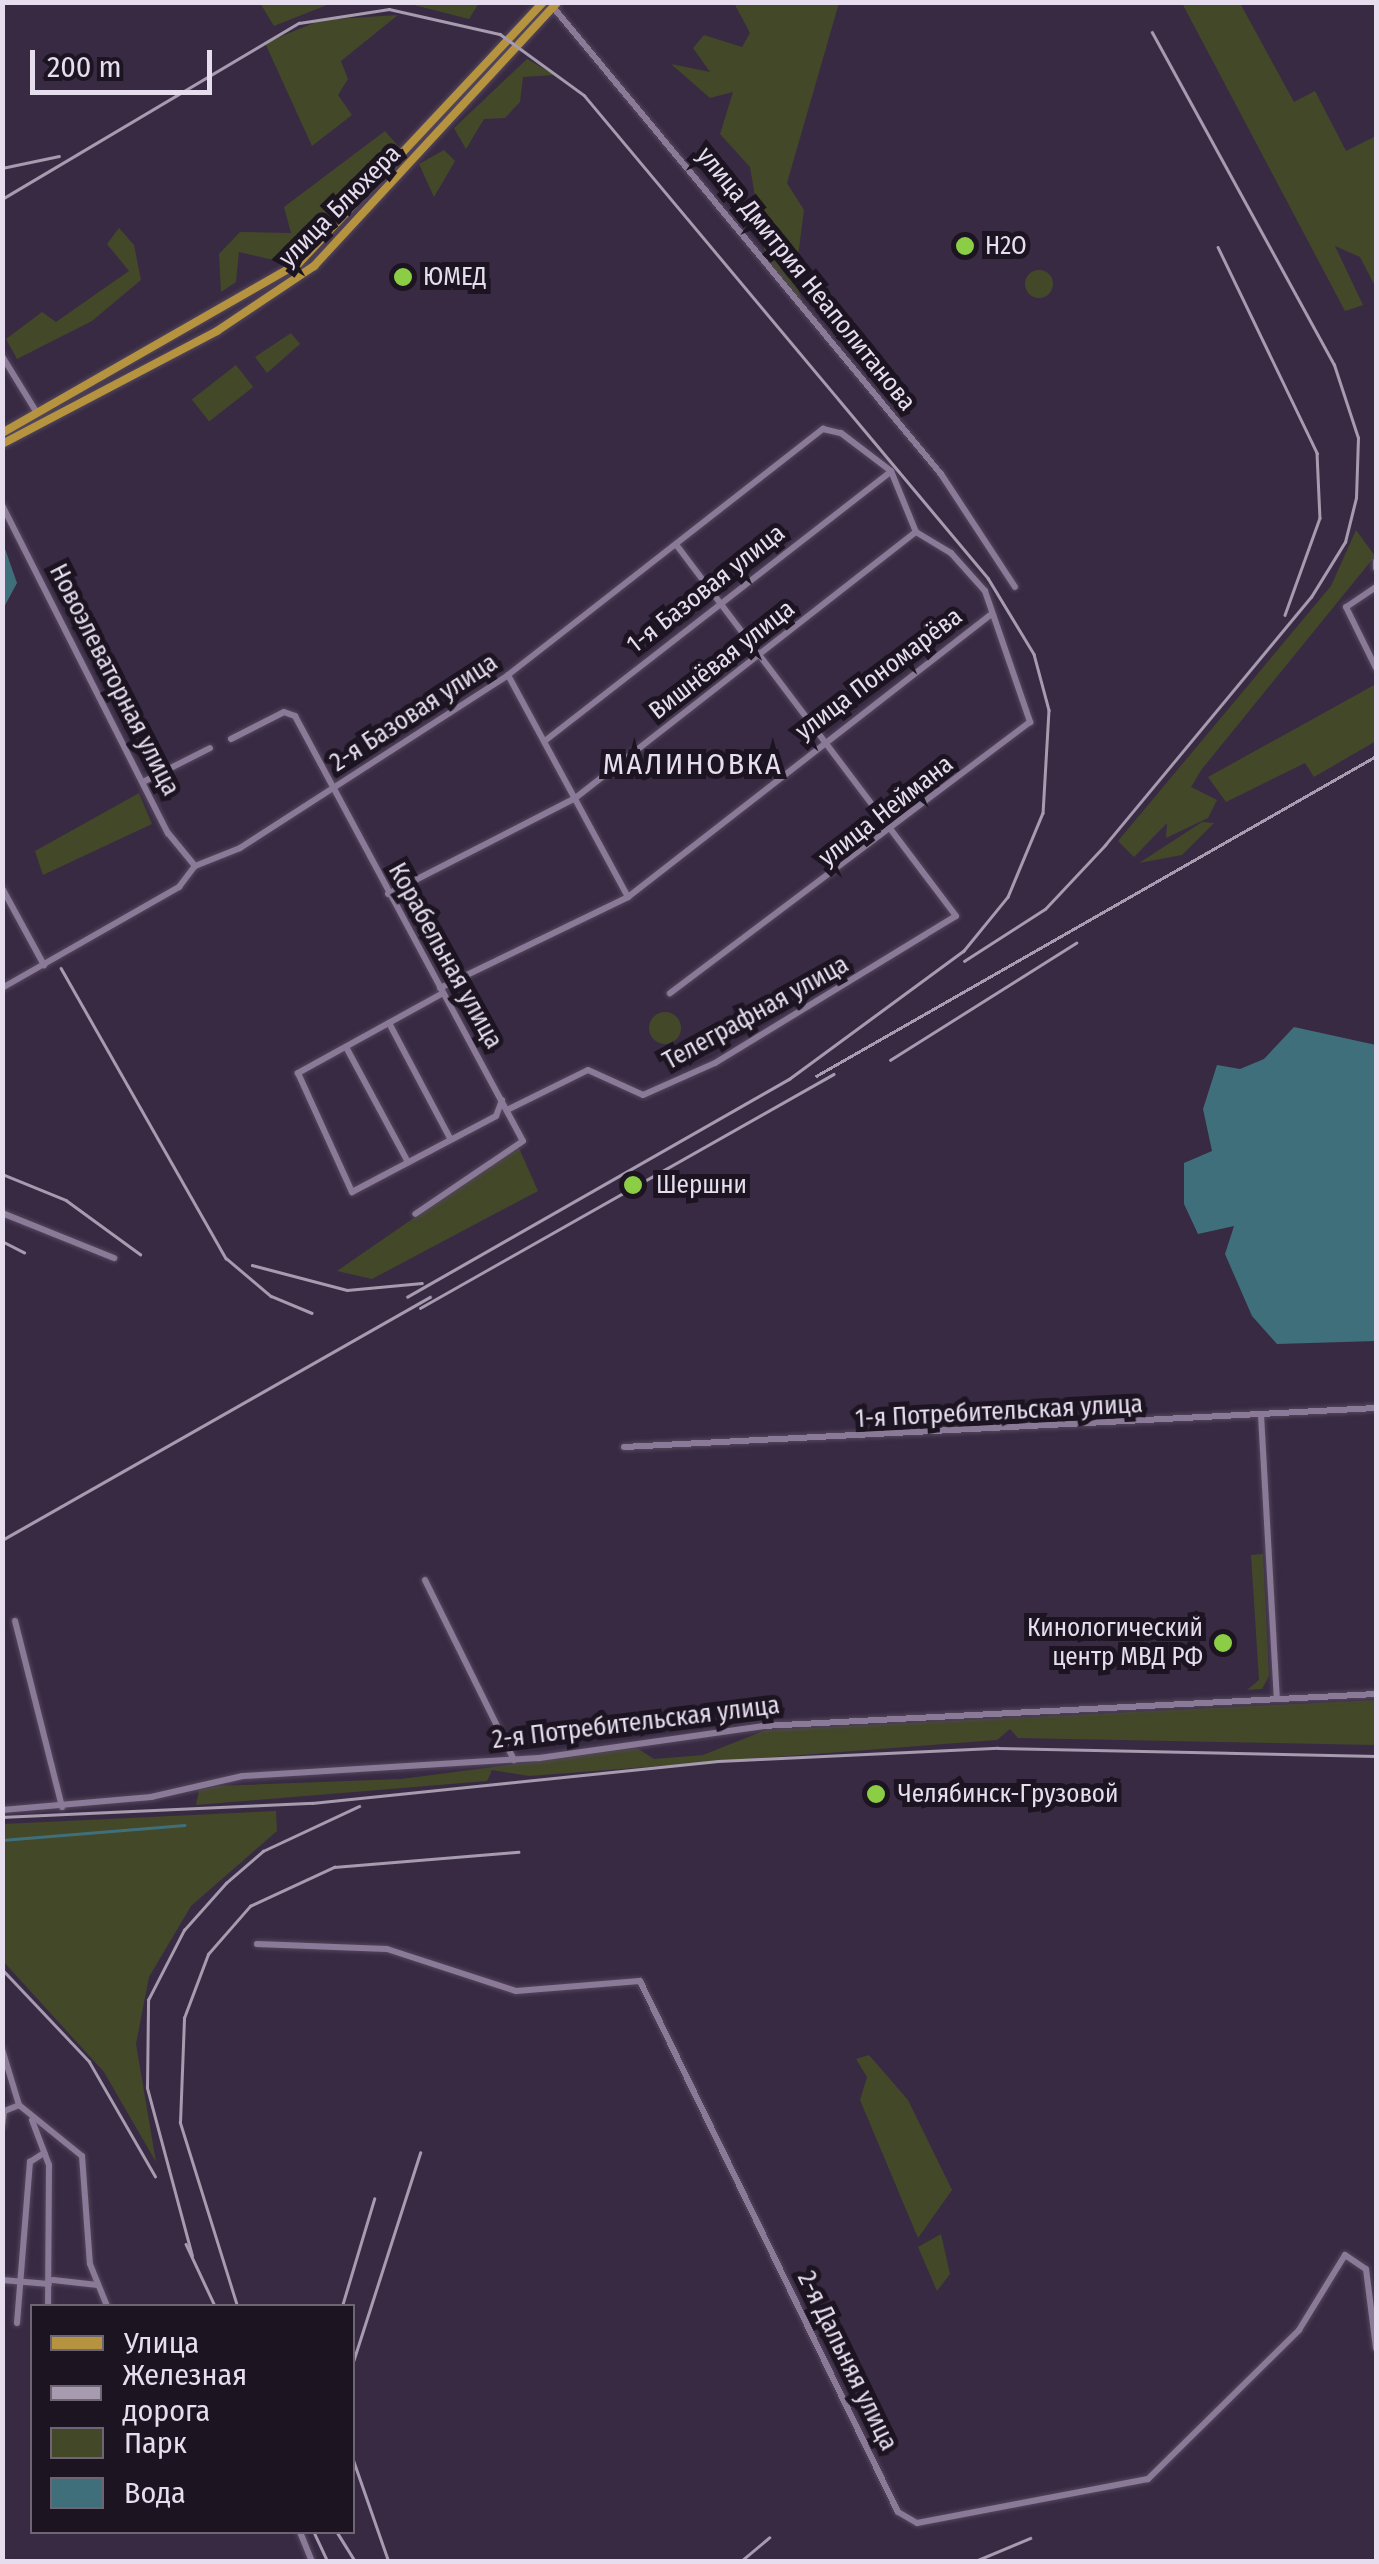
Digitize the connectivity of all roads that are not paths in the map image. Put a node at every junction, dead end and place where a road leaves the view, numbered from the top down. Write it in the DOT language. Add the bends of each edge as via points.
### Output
graph roads {
  1 [pos="544,2"];
  2 [pos="556,5"];
  3 [pos="2,356"];
  4 [pos="40,418"];
  5 [pos="2,432"];
  6 [pos="2,444"];
  7 [pos="891,471"];
  8 [pos="2,505"];
  9 [pos="916,532"];
  10 [pos="678,547"];
  11 [pos="1376,561"];
  12 [pos="1376,568"];
  13 [pos="1376,586"];
  14 [pos="1014,587"];
  15 [pos="720,603"];
  16 [pos="991,614"];
  17 [pos="760,658"];
  18 [pos="1376,668"];
  19 [pos="508,675"];
  20 [pos="826,738"];
  21 [pos="231,739"];
  22 [pos="546,740"];
  23 [pos="210,748"];
  24 [pos="143,782"];
  25 [pos="331,791"];
  26 [pos="574,800"];
  27 [pos="898,828"];
  28 [pos="195,866"];
  29 [pos="2,888"];
  30 [pos="388,894"];
  31 [pos="628,897"];
  32 [pos="44,965"];
  33 [pos="2,988"];
  34 [pos="441,990"];
  35 [pos="670,993"];
  36 [pos="388,1022"];
  37 [pos="346,1047"];
  38 [pos="502,1100"];
  39 [pos="507,1110"];
  40 [pos="451,1140"];
  41 [pos="408,1162"];
  42 [pos="2,1213"];
  43 [pos="415,1214"];
  44 [pos="114,1258"];
  45 [pos="1376,1408"];
  46 [pos="1261,1415"];
  47 [pos="624,1447"];
  48 [pos="425,1580"];
  49 [pos="15,1621"];
  50 [pos="1376,1694"];
  51 [pos="1277,1699"];
  52 [pos="514,1760"];
  53 [pos="62,1806"];
  54 [pos="2,1810"];
  55 [pos="256,1944"];
  56 [pos="2,2049"];
  57 [pos="20,2105"];
  58 [pos="3,2112"];
  59 [pos="32,2118"];
  60 [pos="2,2126"];
  61 [pos="44,2153"];
  62 [pos="2,2280"];
  63 [pos="18,2280"];
  64 [pos="51,2282"];
  65 [pos="98,2285"];
  66 [pos="48,2304"];
  67 [pos="106,2304"];
  68 [pos="17,2323"];
  69 [pos="1376,2348"];
  70 [pos="301,2534"];
  71 [pos="312,2562"];
  1 -- 4 [label="main road, улица Блюхера" via="299,262"];
  2 -- 4 [label="main road, улица Блюхера" via="314,266 217,331"];
  2 -- 14 [label="street, улица Дмитрия Неаполитанова" via="941,474"];
  3 -- 4 [label="street"];
  4 -- 5 [label="main road, улица Блюхера"];
  4 -- 6 [label="main road, улица Блюхера"];
  7 -- 9 [label="street"];
  7 -- 10 [label="street, 2-я Базовая улица" via="824,429"];
  7 -- 15 [label="street, 1-я Базовая улица"];
  8 -- 24 [label="street, Новоэлеваторная улица"];
  9 -- 16 [label="street" via="969,570"];
  9 -- 17 [label="street, Вишнёвая улица"];
  10 -- 15 [label="street"];
  10 -- 19 [label="street, 2-я Базовая улица"];
  11 -- 12 [label="street"];
  13 -- 18 [label="street" via="1346,607"];
  15 -- 17 [label="street"];
  15 -- 22 [label="street, 1-я Базовая улица"];
  16 -- 20 [label="street, улица Пономарёва"];
  16 -- 27 [label="street, улица Неймана" via="1030,722"];
  17 -- 20 [label="street"];
  17 -- 26 [label="street, Вишнёвая улица"];
  19 -- 22 [label="street"];
  19 -- 25 [label="street, 2-я Базовая улица"];
  20 -- 27 [label="street"];
  20 -- 31 [label="street, улица Пономарёва"];
  21 -- 25 [label="street, Корабельная улица" via="290,712"];
  22 -- 26 [label="street"];
  23 -- 24 [label="street"];
  24 -- 28 [label="street, Новоэлеваторная улица" via="182,859"];
  25 -- 28 [label="street, 2-я Базовая улица"];
  25 -- 30 [label="street, Корабельная улица"];
  26 -- 30 [label="street, Вишнёвая улица"];
  26 -- 31 [label="street"];
  27 -- 35 [label="street, улица Неймана"];
  27 -- 39 [label="street, Телеграфная улица" via="957,910 942,933 644,1096 588,1070"];
  28 -- 32 [label="street, 2-я Базовая улица" via="190,880"];
  29 -- 32 [label="street"];
  30 -- 34 [label="street, Корабельная улица"];
  31 -- 34 [label="street, улица Пономарёва"];
  32 -- 33 [label="street, 2-я Базовая улица"];
  34 -- 36 [label="street, улица Пономарёва"];
  34 -- 38 [label="street, Корабельная улица"];
  36 -- 37 [label="street, улица Пономарёва"];
  36 -- 40 [label="street"];
  37 -- 41 [label="street"];
  37 -- 41 [label="street, улица Пономарёва" via="298,1072 352,1192"];
  38 -- 39 [label="street, Корабельная улица"];
  38 -- 40 [label="street" via="496,1116"];
  39 -- 43 [label="street, Корабельная улица" via="523,1141"];
  40 -- 41 [label="street"];
  42 -- 44 [label="street"];
  45 -- 46 [label="street, 1-я Потребительская улица"];
  46 -- 47 [label="street, 1-я Потребительская улица"];
  46 -- 51 [label="street"];
  48 -- 52 [label="street"];
  49 -- 53 [label="street"];
  50 -- 51 [label="street, 2-я Потребительская улица"];
  51 -- 52 [label="street, 2-я Потребительская улица" via="763,1726"];
  52 -- 53 [label="street, 2-я Потребительская улица" via="243,1776"];
  53 -- 54 [label="street, 2-я Потребительская улица"];
  55 -- 69 [label="street, 2-я Дальняя улица" via="387,1949 516,1991 640,1981 901,2517 940,2522 1148,2480 1300,2330 1345,2255 1366,2269"];
  56 -- 57 [label="street"];
  57 -- 58 [label="street"];
  57 -- 59 [label="street"];
  58 -- 60 [label="street"];
  59 -- 61 [label="street"];
  59 -- 65 [label="street" via="82,2156"];
  61 -- 63 [label="street" via="30,2162"];
  61 -- 64 [label="street"];
  62 -- 63 [label="street"];
  63 -- 64 [label="street"];
  63 -- 68 [label="street"];
  64 -- 65 [label="street"];
  64 -- 66 [label="street"];
  65 -- 67 [label="street"];
  70 -- 71 [label="street"];
}
